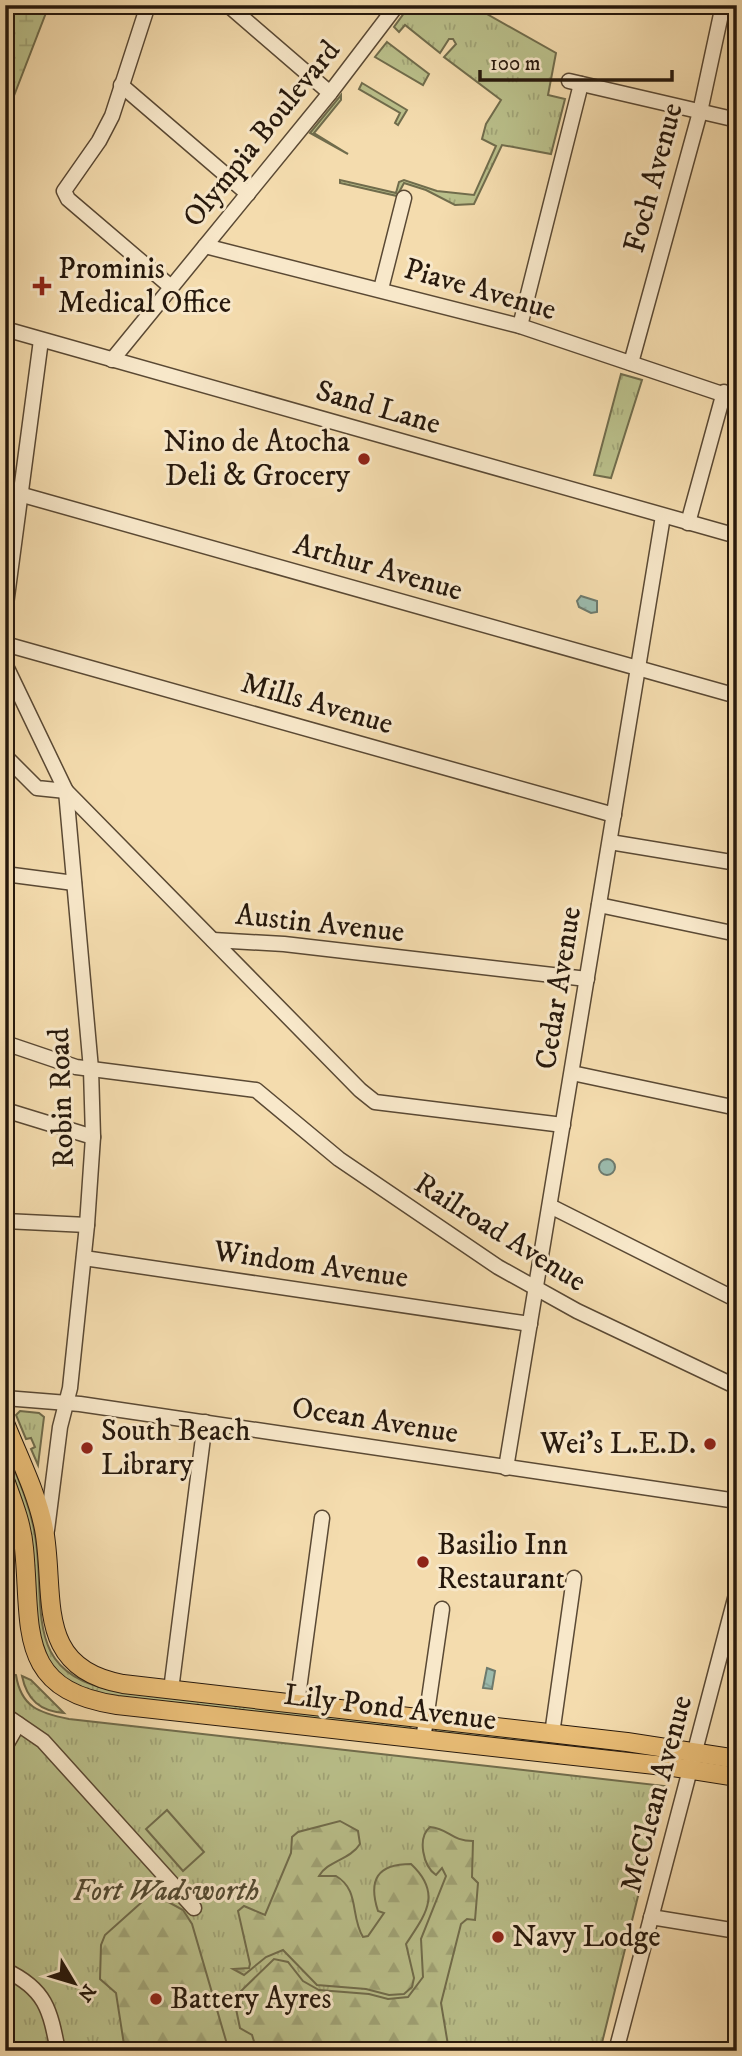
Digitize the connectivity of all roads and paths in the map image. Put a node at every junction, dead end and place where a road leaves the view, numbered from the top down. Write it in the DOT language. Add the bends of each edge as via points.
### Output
graph roads {
  1 [pos="148,5"];
  2 [pos="228,5"];
  3 [pos="723,5"];
  4 [pos="392,7"];
  5 [pos="121,85"];
  6 [pos="330,93"];
  7 [pos="700,112"];
  8 [pos="737,120"];
  9 [pos="248,194"];
  10 [pos="404,198"];
  11 [pos="205,246"];
  12 [pos="171,287"];
  13 [pos="381,289"];
  14 [pos="520,326"];
  15 [pos="5,329"];
  16 [pos="41,340"];
  17 [pos="112,360"];
  18 [pos="631,363"];
  19 [pos="730,396"];
  20 [pos="5,490"];
  21 [pos="23,495"];
  22 [pos="663,516"];
  23 [pos="688,523"];
  24 [pos="737,537"];
  25 [pos="5,612"];
  26 [pos="5,644"];
  27 [pos="5,664"];
  28 [pos="638,668"];
  29 [pos="737,696"];
  30 [pos="5,756"];
  31 [pos="66,791"];
  32 [pos="614,815"];
  33 [pos="610,842"];
  34 [pos="737,863"];
  35 [pos="5,874"];
  36 [pos="74,883"];
  37 [pos="599,905"];
  38 [pos="737,934"];
  39 [pos="213,940"];
  40 [pos="587,979"];
  41 [pos="5,1043"];
  42 [pos="91,1069"];
  43 [pos="572,1073"];
  44 [pos="737,1108"];
  45 [pos="5,1110"];
  46 [pos="563,1125"];
  47 [pos="93,1137"];
  48 [pos="550,1206"];
  49 [pos="5,1221"];
  50 [pos="88,1225"];
  51 [pos="84,1258"];
  52 [pos="536,1288"];
  53 [pos="737,1300"];
  54 [pos="530,1324"];
  55 [pos="737,1387"];
  56 [pos="5,1398"];
  57 [pos="66,1403"];
  58 [pos="205,1422"];
  59 [pos="5,1423"];
  60 [pos="506,1468"];
  61 [pos="5,1480"];
  62 [pos="737,1501"];
  63 [pos="322,1518"];
  64 [pos="46,1542"];
  65 [pos="574,1578"];
  66 [pos="737,1591"];
  67 [pos="442,1609"];
  68 [pos="172,1690"];
  69 [pos="297,1704"];
  70 [pos="5,1715"];
  71 [pos="426,1719"];
  72 [pos="18,1724"];
  73 [pos="552,1734"];
  74 [pos="423,1740"];
  75 [pos="5,1747"];
  76 [pos="737,1759"];
  77 [pos="693,1761"];
  78 [pos="737,1777"];
  79 [pos="194,1908"];
  80 [pos="651,1917"];
  81 [pos="737,1931"];
  82 [pos="5,1970"];
  83 [pos="58,2051"];
  84 [pos="616,2051"];
  1 -- 5 [label="street"];
  2 -- 6 [label="street"];
  3 -- 7 [label="street, Foch Avenue"];
  4 -- 6 [label="street, Olympia Boulevard"];
  5 -- 9 [label="street"];
  5 -- 12 [label="street" via="99,141 64,191"];
  6 -- 9 [label="street, Olympia Boulevard"];
  7 -- 8 [label="street"];
  7 -- 14 [label="street" via="575,82"];
  7 -- 18 [label="street, Foch Avenue"];
  9 -- 11 [label="street, Olympia Boulevard"];
  10 -- 13 [label="street"];
  11 -- 12 [label="street, Olympia Boulevard"];
  11 -- 13 [label="street, Piave Avenue"];
  12 -- 17 [label="street, Olympia Boulevard"];
  13 -- 14 [label="street, Piave Avenue"];
  14 -- 18 [label="street, Piave Avenue"];
  15 -- 16 [label="street, Sand Lane"];
  16 -- 17 [label="street, Sand Lane"];
  16 -- 21 [label="street"];
  17 -- 22 [label="street, Sand Lane"];
  18 -- 19 [label="street, Piave Avenue"];
  19 -- 23 [label="street"];
  20 -- 21 [label="street, Arthur Avenue"];
  21 -- 25 [label="street"];
  21 -- 28 [label="street, Arthur Avenue"];
  22 -- 23 [label="street, Sand Lane"];
  22 -- 28 [label="street, Cedar Avenue"];
  23 -- 24 [label="street, Sand Lane"];
  26 -- 32 [label="street, Mills Avenue"];
  27 -- 31 [label="street, Robin Road"];
  28 -- 29 [label="street, Arthur Avenue"];
  28 -- 32 [label="street, Cedar Avenue"];
  30 -- 31 [label="street" via="37,788"];
  31 -- 36 [label="street, Robin Road"];
  31 -- 39 [label="street, Austin Avenue"];
  32 -- 33 [label="street, Cedar Avenue"];
  33 -- 34 [label="street"];
  33 -- 37 [label="street, Cedar Avenue"];
  35 -- 36 [label="street"];
  36 -- 42 [label="street, Robin Road"];
  37 -- 38 [label="street"];
  37 -- 40 [label="street, Cedar Avenue"];
  39 -- 40 [label="street, Austin Avenue" via="298,945"];
  39 -- 46 [label="street" via="375,1102"];
  40 -- 43 [label="street, Cedar Avenue"];
  41 -- 42 [label="street"];
  42 -- 47 [label="street, Robin Road"];
  42 -- 52 [label="street, Railroad Avenue" via="256,1090 381,1190"];
  43 -- 44 [label="street"];
  43 -- 46 [label="street, Cedar Avenue"];
  45 -- 47 [label="street"];
  46 -- 48 [label="street, Cedar Avenue"];
  47 -- 50 [label="street, Robin Road"];
  48 -- 52 [label="street, Cedar Avenue"];
  48 -- 53 [label="street"];
  49 -- 50 [label="street"];
  50 -- 51 [label="street, Robin Road"];
  51 -- 54 [label="street, Windom Avenue"];
  51 -- 57 [label="street, Robin Road"];
  52 -- 54 [label="street, Cedar Avenue"];
  52 -- 55 [label="street, Railroad Avenue"];
  54 -- 60 [label="street, Cedar Avenue"];
  56 -- 57 [label="street, Ocean Avenue"];
  57 -- 58 [label="street, Ocean Avenue"];
  57 -- 64 [label="street, Robin Road"];
  58 -- 60 [label="street, Ocean Avenue"];
  58 -- 68 [label="street"];
  59 -- 64 [label="main road" via="32,1489"];
  60 -- 62 [label="street, Ocean Avenue"];
  61 -- 74 [label="main road, Lily Pond Avenue" via="23,1537 31,1642 46,1673 71,1693 101,1703"];
  63 -- 69 [label="street"];
  64 -- 68 [label="main road, Lily Pond Avenue" via="51,1619 68,1655 100,1679"];
  65 -- 73 [label="street"];
  66 -- 77 [label="street, McClean Avenue"];
  67 -- 71 [label="street"];
  68 -- 69 [label="main road, Lily Pond Avenue"];
  69 -- 71 [label="main road, Lily Pond Avenue"];
  70 -- 72 [label="street"];
  71 -- 73 [label="main road, Lily Pond Avenue"];
  71 -- 74 [label="street"];
  72 -- 75 [label="street"];
  72 -- 79 [label="street" via="43,1741"];
  73 -- 77 [label="main road, Lily Pond Avenue"];
  74 -- 77 [label="main road, Lily Pond Avenue"];
  76 -- 77 [label="main road, Lily Pond Avenue"];
  77 -- 78 [label="main road, Lily Pond Avenue"];
  77 -- 80 [label="street, McClean Avenue"];
  80 -- 81 [label="street"];
  80 -- 84 [label="street, McClean Avenue"];
  82 -- 83 [label="street" via="46,2002"];
}
